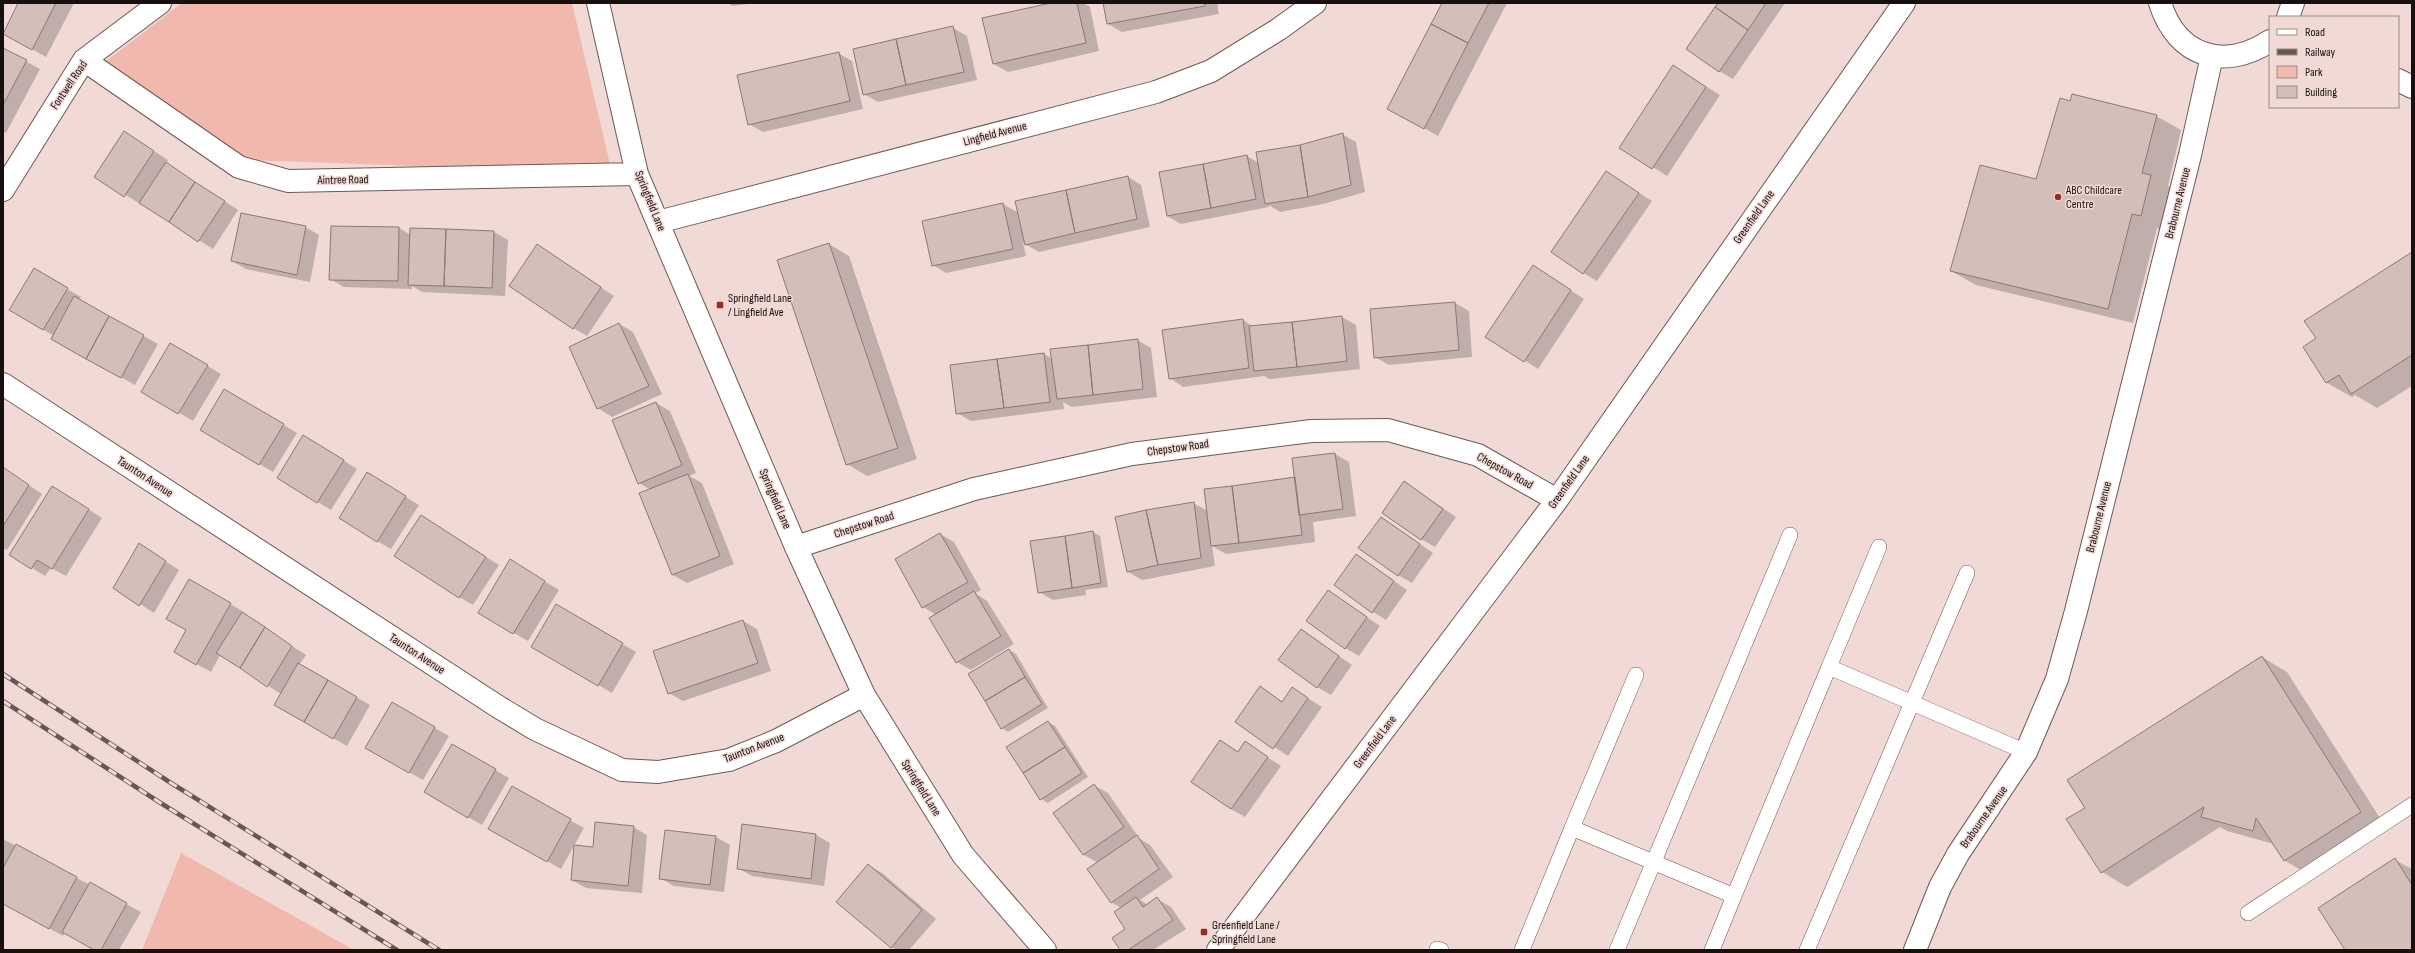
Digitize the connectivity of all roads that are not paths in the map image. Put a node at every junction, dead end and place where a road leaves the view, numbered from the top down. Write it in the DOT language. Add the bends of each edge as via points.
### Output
graph roads {
  1 [pos="160,3"];
  2 [pos="598,3"];
  3 [pos="1315,3"];
  4 [pos="1904,3"];
  5 [pos="2160,3"];
  6 [pos="2293,3"];
  7 [pos="2288,16"];
  8 [pos="2269,42"];
  9 [pos="2212,56"];
  10 [pos="84,60"];
  11 [pos="2399,80"];
  12 [pos="2412,87"];
  13 [pos="638,174"];
  14 [pos="3,190"];
  15 [pos="658,222"];
  16 [pos="3,384"];
  17 [pos="1557,500"];
  18 [pos="1790,535"];
  19 [pos="796,547"];
  20 [pos="1879,547"];
  21 [pos="1966,573"];
  22 [pos="1829,667"];
  23 [pos="1636,675"];
  24 [pos="864,695"];
  25 [pos="1912,701"];
  26 [pos="2026,752"];
  27 [pos="2412,805"];
  28 [pos="1572,828"];
  29 [pos="1655,862"];
  30 [pos="1734,896"];
  31 [pos="2248,913"];
  32 [pos="1045,950"];
  33 [pos="1218,950"];
  34 [pos="1522,950"];
  35 [pos="1617,950"];
  36 [pos="1712,950"];
  37 [pos="1807,950"];
  38 [pos="1915,950"];
  1 -- 10 [label="street, Fontwell Road"];
  2 -- 13 [label="street, Springfield Lane"];
  3 -- 15 [label="street, Lingfield Avenue" via="1279,29 1211,71 1156,92"];
  4 -- 17 [label="street, Greenfield Lane"];
  5 -- 9 [label="street" via="2165,19 2177,36 2193,48"];
  6 -- 7 [label="street"];
  8 -- 9 [label="street" via="2254,51 2233,57"];
  9 -- 26 [label="street, Brabourne Avenue" via="2188,163 2076,611 2057,678"];
  10 -- 13 [label="street, Aintree Road" via="239,167 288,181"];
  10 -- 14 [label="street, Fontwell Road"];
  11 -- 12 [label="street"];
  13 -- 15 [label="street, Springfield Lane"];
  15 -- 19 [label="street, Springfield Lane"];
  16 -- 24 [label="street, Taunton Avenue" via="510,713 536,729 622,770 658,772 729,760 776,741"];
  17 -- 19 [label="street, Chepstow Road" via="1478,455 1388,430 1312,431 1132,454 974,489"];
  17 -- 33 [label="street, Greenfield Lane"];
  18 -- 29 [label="lane"];
  19 -- 24 [label="street, Springfield Lane"];
  20 -- 22 [label="lane"];
  21 -- 25 [label="lane"];
  22 -- 25 [label="lane"];
  22 -- 30 [label="lane"];
  23 -- 28 [label="lane"];
  24 -- 32 [label="street, Springfield Lane" via="962,855"];
  25 -- 26 [label="lane"];
  25 -- 37 [label="lane"];
  26 -- 38 [label="street, Brabourne Avenue" via="1958,854 1940,887"];
  27 -- 31 [label="lane"];
  28 -- 29 [label="lane"];
  28 -- 34 [label="lane"];
  29 -- 30 [label="lane"];
  29 -- 35 [label="lane"];
  30 -- 36 [label="lane"];
}
